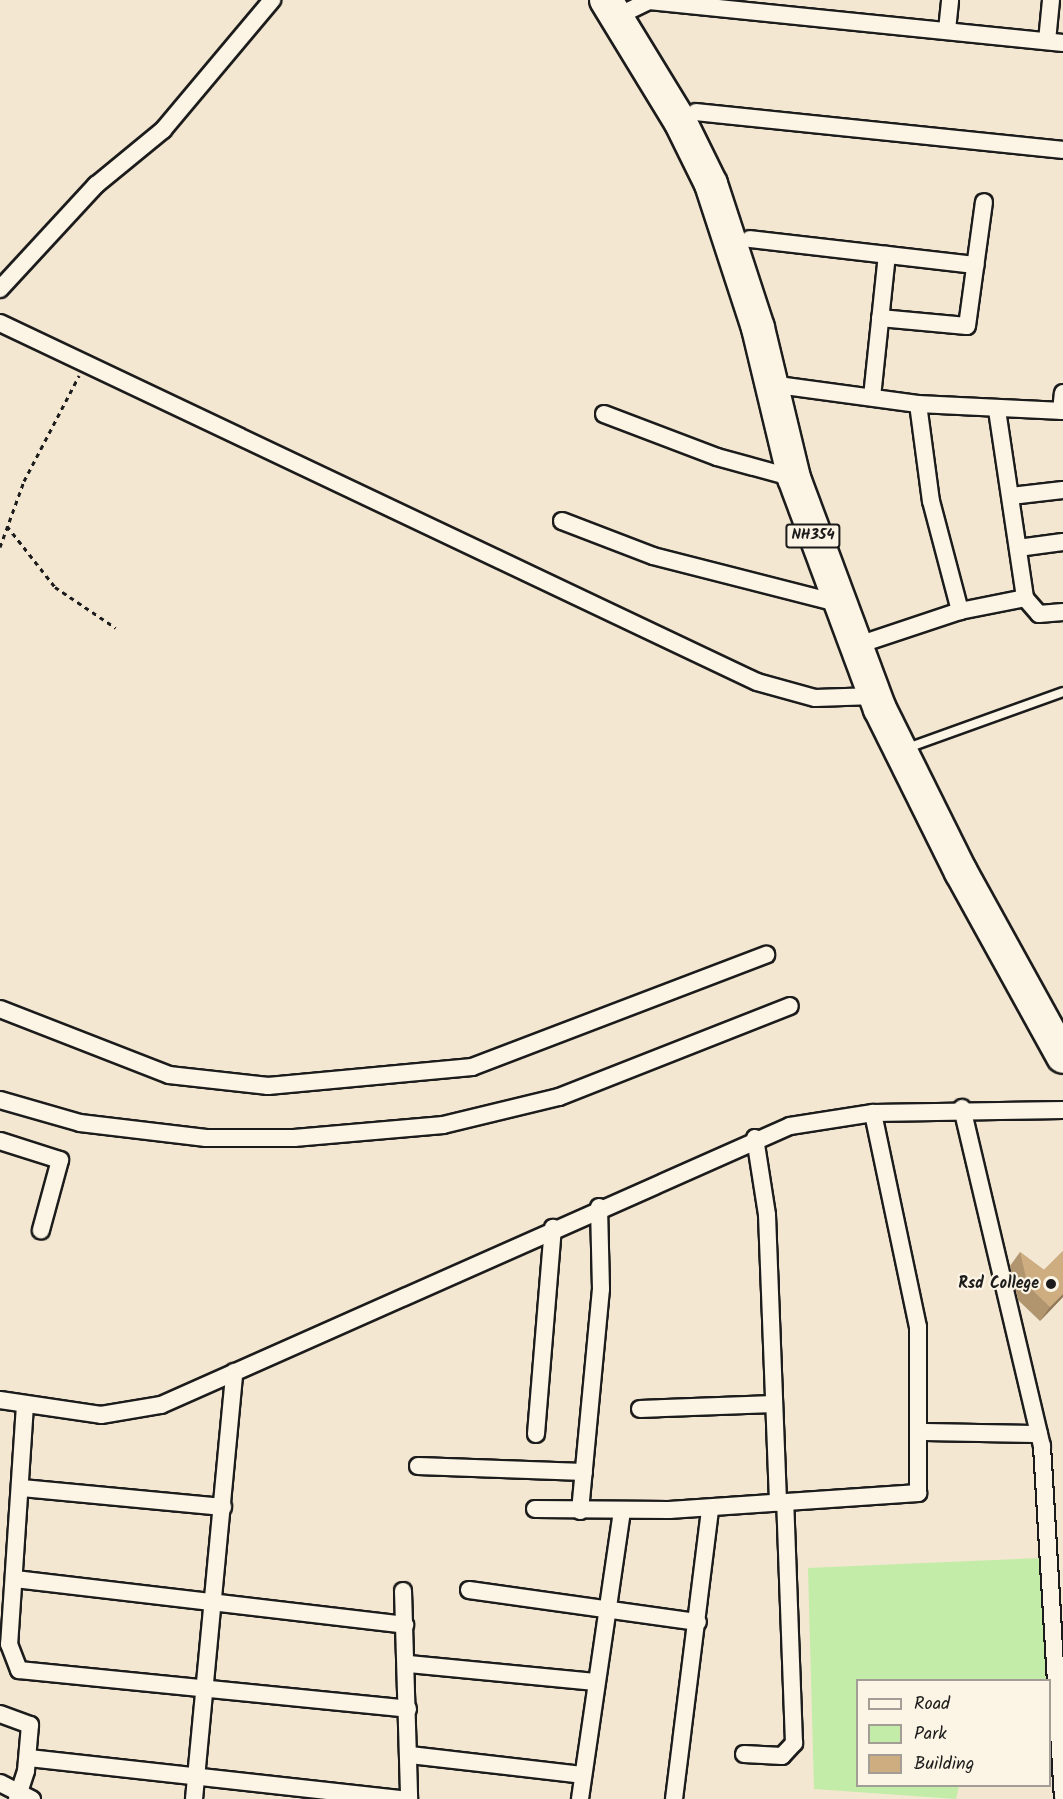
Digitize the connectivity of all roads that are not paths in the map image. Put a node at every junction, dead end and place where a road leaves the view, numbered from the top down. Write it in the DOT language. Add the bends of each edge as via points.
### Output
graph roads {
  1 [pos="272,0"];
  2 [pos="950,0"];
  3 [pos="1051,0"];
  4 [pos="620,6"];
  5 [pos="947,30"];
  6 [pos="1055,42"];
  7 [pos="696,112"];
  8 [pos="1063,150"];
  9 [pos="984,202"];
  10 [pos="750,239"];
  11 [pos="887,255"];
  12 [pos="976,265"];
  13 [pos="0,289"];
  14 [pos="880,318"];
  15 [pos="0,323"];
  16 [pos="785,386"];
  17 [pos="1063,393"];
  18 [pos="872,397"];
  19 [pos="918,404"];
  20 [pos="996,410"];
  21 [pos="1062,411"];
  22 [pos="604,414"];
  23 [pos="794,478"];
  24 [pos="1063,490"];
  25 [pos="1011,496"];
  26 [pos="562,521"];
  27 [pos="1063,542"];
  28 [pos="1018,548"];
  29 [pos="1025,598"];
  30 [pos="837,603"];
  31 [pos="960,611"];
  32 [pos="1063,612"];
  33 [pos="863,643"];
  34 [pos="1063,692"];
  35 [pos="875,696"];
  36 [pos="916,745"];
  37 [pos="766,955"];
  38 [pos="790,1006"];
  39 [pos="0,1009"];
  40 [pos="1063,1026"];
  41 [pos="1063,1057"];
  42 [pos="1,1102"];
  43 [pos="962,1108"];
  44 [pos="1063,1110"];
  45 [pos="873,1113"];
  46 [pos="755,1138"];
  47 [pos="0,1141"];
  48 [pos="599,1207"];
  49 [pos="553,1228"];
  50 [pos="41,1230"];
  51 [pos="234,1372"];
  52 [pos="0,1400"];
  53 [pos="774,1404"];
  54 [pos="25,1405"];
  55 [pos="640,1409"];
  56 [pos="920,1432"];
  57 [pos="536,1434"];
  58 [pos="1039,1434"];
  59 [pos="418,1466"];
  60 [pos="584,1473"];
  61 [pos="22,1488"];
  62 [pos="782,1502"];
  63 [pos="223,1507"];
  64 [pos="710,1508"];
  65 [pos="535,1509"];
  66 [pos="580,1511"];
  67 [pos="622,1512"];
  68 [pos="15,1579"];
  69 [pos="469,1590"];
  70 [pos="403,1591"];
  71 [pos="213,1602"];
  72 [pos="604,1610"];
  73 [pos="698,1622"];
  74 [pos="405,1625"];
  75 [pos="409,1664"];
  76 [pos="595,1682"];
  77 [pos="207,1690"];
  78 [pos="408,1709"];
  79 [pos="0,1714"];
  80 [pos="744,1754"];
  81 [pos="410,1755"];
  82 [pos="28,1758"];
  83 [pos="582,1775"];
  84 [pos="196,1778"];
  85 [pos="0,1783"];
  86 [pos="1063,1796"];
  87 [pos="23,1797"];
  88 [pos="194,1799"];
  89 [pos="400,1799"];
  90 [pos="409,1799"];
  91 [pos="580,1799"];
  92 [pos="674,1799"];
  1 -- 13 [label="street" via="163,130 96,185"];
  2 -- 5 [label="street"];
  3 -- 6 [label="street"];
  4 -- 5 [label="street" via="649,1"];
  4 -- 7 [label="highway, NH354"];
  4 -- 23 [label="highway, NH354" via="711,184 758,328"];
  5 -- 6 [label="street"];
  7 -- 8 [label="street"];
  7 -- 10 [label="highway, NH354"];
  9 -- 12 [label="street"];
  10 -- 11 [label="street"];
  10 -- 16 [label="highway, NH354" via="775,324"];
  11 -- 12 [label="street"];
  11 -- 14 [label="street"];
  12 -- 14 [label="street" via="969,321 962,329"];
  14 -- 18 [label="street"];
  15 -- 35 [label="street" via="757,682 815,698"];
  16 -- 18 [label="street"];
  16 -- 33 [label="highway, NH354"];
  17 -- 21 [label="street"];
  18 -- 19 [label="street"];
  19 -- 20 [label="street"];
  19 -- 31 [label="street" via="931,501"];
  20 -- 21 [label="street"];
  20 -- 25 [label="street"];
  22 -- 23 [label="street" via="717,457"];
  23 -- 30 [label="highway, NH354"];
  24 -- 25 [label="street"];
  25 -- 28 [label="street"];
  26 -- 30 [label="street" via="652,556"];
  27 -- 28 [label="street"];
  28 -- 29 [label="street"];
  29 -- 31 [label="street"];
  29 -- 32 [label="street" via="1040,614"];
  30 -- 33 [label="highway, NH354"];
  31 -- 33 [label="street"];
  33 -- 35 [label="highway, NH354"];
  33 -- 36 [label="highway, NH354"];
  34 -- 36 [label="lane"];
  35 -- 41 [label="highway, NH354" via="917,789"];
  36 -- 40 [label="highway, NH354"];
  37 -- 39 [label="street" via="472,1067 268,1086 168,1075"];
  38 -- 42 [label="street" via="559,1097 443,1125 305,1137 206,1138 80,1122"];
  43 -- 44 [label="street"];
  43 -- 45 [label="street"];
  43 -- 58 [label="street"];
  45 -- 46 [label="street" via="790,1126"];
  45 -- 56 [label="street" via="918,1327"];
  46 -- 48 [label="street"];
  46 -- 53 [label="street" via="767,1215"];
  47 -- 50 [label="street" via="60,1160"];
  48 -- 49 [label="street"];
  48 -- 60 [label="street" via="601,1288"];
  49 -- 51 [label="street"];
  49 -- 57 [label="street"];
  51 -- 54 [label="street" via="131,1413 76,1414"];
  51 -- 63 [label="street"];
  52 -- 54 [label="street"];
  53 -- 55 [label="street"];
  53 -- 62 [label="street"];
  54 -- 61 [label="street"];
  56 -- 58 [label="street"];
  56 -- 62 [label="street" via="921,1486 912,1497"];
  58 -- 86 [label="street"];
  59 -- 60 [label="street"];
  60 -- 66 [label="street"];
  61 -- 63 [label="street"];
  61 -- 68 [label="street"];
  62 -- 64 [label="street"];
  62 -- 80 [label="street" via="794,1743 782,1756"];
  63 -- 71 [label="street"];
  64 -- 67 [label="street"];
  64 -- 73 [label="street"];
  65 -- 66 [label="street"];
  66 -- 67 [label="street"];
  67 -- 72 [label="street"];
  68 -- 71 [label="street"];
  68 -- 77 [label="street" via="9,1656 19,1670"];
  69 -- 72 [label="street"];
  70 -- 74 [label="street"];
  71 -- 74 [label="street"];
  71 -- 77 [label="street"];
  72 -- 73 [label="street"];
  72 -- 76 [label="street"];
  73 -- 92 [label="street"];
  74 -- 75 [label="street"];
  75 -- 76 [label="street"];
  75 -- 78 [label="street"];
  76 -- 83 [label="street"];
  77 -- 78 [label="street"];
  77 -- 84 [label="street"];
  78 -- 81 [label="street"];
  79 -- 82 [label="street" via="28,1722"];
  81 -- 83 [label="street"];
  81 -- 90 [label="street"];
  82 -- 84 [label="street"];
  82 -- 87 [label="street"];
  83 -- 91 [label="street"];
  84 -- 88 [label="street"];
  84 -- 89 [label="street"];
  85 -- 87 [label="street"];
}
